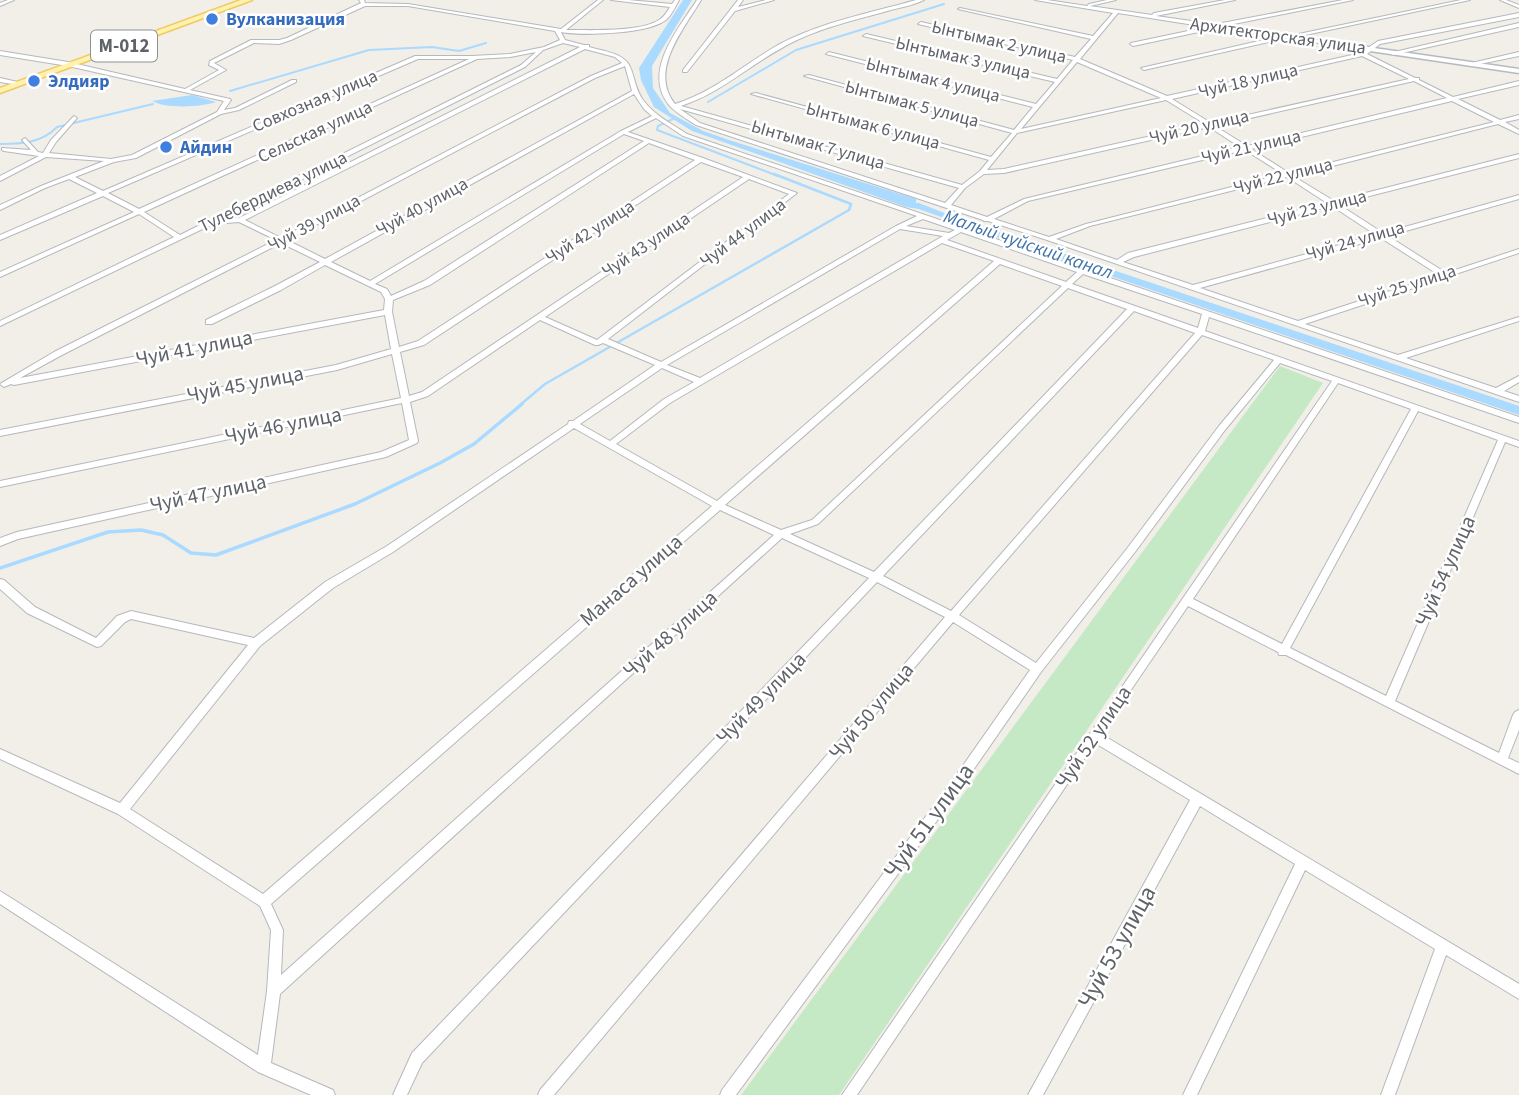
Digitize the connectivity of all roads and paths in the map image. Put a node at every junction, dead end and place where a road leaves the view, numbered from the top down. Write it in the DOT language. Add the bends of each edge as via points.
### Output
graph roads {
  1 [pos="12,0"];
  2 [pos="248,0"];
  3 [pos="601,0"];
  4 [pos="613,0"];
  5 [pos="699,0"];
  6 [pos="741,0"];
  7 [pos="772,0"];
  8 [pos="922,0"];
  9 [pos="1037,0"];
  10 [pos="1114,0"];
  11 [pos="1233,0"];
  12 [pos="1351,0"];
  13 [pos="1468,0"];
  14 [pos="1502,0"];
  15 [pos="363,2"];
  16 [pos="675,3"];
  17 [pos="0,5"];
  18 [pos="1086,7"];
  19 [pos="1519,7"];
  20 [pos="960,9"];
  21 [pos="731,10"];
  22 [pos="1116,12"];
  23 [pos="1519,15"];
  24 [pos="1147,16"];
  25 [pos="921,24"];
  26 [pos="1519,25"];
  27 [pos="1215,27"];
  28 [pos="560,30"];
  29 [pos="866,36"];
  30 [pos="1284,37"];
  31 [pos="1094,38"];
  32 [pos="563,41"];
  33 [pos="1133,44"];
  34 [pos="587,46"];
  35 [pos="541,51"];
  36 [pos="1366,52"];
  37 [pos="0,53"];
  38 [pos="1393,53"];
  39 [pos="829,54"];
  40 [pos="1519,54"];
  41 [pos="477,57"];
  42 [pos="1076,59"];
  43 [pos="68,64"];
  44 [pos="625,64"];
  45 [pos="1470,64"];
  46 [pos="1143,68"];
  47 [pos="685,71"];
  48 [pos="1519,71"];
  49 [pos="807,76"];
  50 [pos="1417,79"];
  51 [pos="0,80"];
  52 [pos="1059,80"];
  53 [pos="294,81"];
  54 [pos="19,83"];
  55 [pos="1519,83"];
  56 [pos="187,89"];
  57 [pos="0,91"];
  58 [pos="634,92"];
  59 [pos="754,94"];
  60 [pos="1169,99"];
  61 [pos="1455,99"];
  62 [pos="675,105"];
  63 [pos="1037,106"];
  64 [pos="219,113"];
  65 [pos="656,116"];
  66 [pos="1519,117"];
  67 [pos="74,118"];
  68 [pos="1500,122"];
  69 [pos="1208,124"];
  70 [pos="623,132"];
  71 [pos="1016,132"];
  72 [pos="1519,132"];
  73 [pos="25,140"];
  74 [pos="647,142"];
  75 [pos="1247,148"];
  76 [pos="4,149"];
  77 [pos="36,153"];
  78 [pos="45,155"];
  79 [pos="1519,156"];
  80 [pos="701,159"];
  81 [pos="992,159"];
  82 [pos="113,160"];
  83 [pos="982,172"];
  84 [pos="1288,174"];
  85 [pos="70,177"];
  86 [pos="748,177"];
  87 [pos="0,179"];
  88 [pos="963,187"];
  89 [pos="102,193"];
  90 [pos="1519,197"];
  91 [pos="1333,203"];
  92 [pos="946,206"];
  93 [pos="0,208"];
  94 [pos="140,212"];
  95 [pos="921,217"];
  96 [pos="240,220"];
  97 [pos="986,220"];
  98 [pos="212,222"];
  99 [pos="898,227"];
  100 [pos="959,230"];
  101 [pos="1380,233"];
  102 [pos="948,235"];
  103 [pos="0,238"];
  104 [pos="180,238"];
  105 [pos="1049,239"];
  106 [pos="940,240"];
  107 [pos="280,241"];
  108 [pos="1519,251"];
  109 [pos="1000,260"];
  110 [pos="322,261"];
  111 [pos="1116,263"];
  112 [pos="1082,271"];
  113 [pos="1443,274"];
  114 [pos="0,275"];
  115 [pos="370,284"];
  116 [pos="1068,284"];
  117 [pos="1192,289"];
  118 [pos="389,299"];
  119 [pos="478,304"];
  120 [pos="1133,307"];
  121 [pos="388,312"];
  122 [pos="1206,314"];
  123 [pos="542,315"];
  124 [pos="1519,319"];
  125 [pos="209,321"];
  126 [pos="0,324"];
  127 [pos="1296,324"];
  128 [pos="1200,331"];
  129 [pos="602,340"];
  130 [pos="396,351"];
  131 [pos="1397,358"];
  132 [pos="1279,359"];
  133 [pos="661,365"];
  134 [pos="1337,379"];
  135 [pos="1519,379"];
  136 [pos="701,382"];
  137 [pos="2,385"];
  138 [pos="1498,391"];
  139 [pos="1519,398"];
  140 [pos="406,400"];
  141 [pos="1416,407"];
  142 [pos="1519,420"];
  143 [pos="572,423"];
  144 [pos="0,433"];
  145 [pos="1503,438"];
  146 [pos="611,444"];
  147 [pos="1519,444"];
  148 [pos="0,484"];
  149 [pos="718,505"];
  150 [pos="782,533"];
  151 [pos="0,542"];
  152 [pos="876,577"];
  153 [pos="0,583"];
  154 [pos="1186,600"];
  155 [pos="952,616"];
  156 [pos="256,643"];
  157 [pos="1283,652"];
  158 [pos="1037,669"];
  159 [pos="1388,703"];
  160 [pos="1519,715"];
  161 [pos="1094,736"];
  162 [pos="0,754"];
  163 [pos="1502,760"];
  164 [pos="1519,769"];
  165 [pos="1198,798"];
  166 [pos="122,810"];
  167 [pos="1302,862"];
  168 [pos="0,897"];
  169 [pos="264,902"];
  170 [pos="1443,947"];
  171 [pos="274,991"];
  172 [pos="1519,992"];
  173 [pos="263,1067"];
  174 [pos="328,1095"];
  175 [pos="400,1095"];
  176 [pos="545,1095"];
  177 [pos="727,1095"];
  178 [pos="849,1095"];
  179 [pos="1035,1095"];
  180 [pos="1191,1095"];
  181 [pos="1388,1095"];
  1 -- 17 [label="street"];
  2 -- 43 [label="main road, М-012"];
  3 -- 28 [label="street"];
  4 -- 16 [label="street"];
  5 -- 62 [label="street" via="663,62 662,92"];
  6 -- 21 [label="street"];
  7 -- 21 [label="street"];
  8 -- 62 [label="street" via="781,46 696,99"];
  9 -- 18 [label="street, Архитекторская улица"];
  10 -- 18 [label="street"];
  11 -- 24 [label="street"];
  12 -- 27 [label="street"];
  13 -- 30 [label="street"];
  14 -- 19 [label="street"];
  15 -- 28 [label="street"];
  15 -- 56 [label="street" via="289,39 253,41 212,62 223,70"];
  16 -- 28 [label="street" via="663,20 649,25 594,32"];
  18 -- 22 [label="street, Архитекторская улица"];
  20 -- 31 [label="street"];
  21 -- 47 [label="street"];
  22 -- 24 [label="street, Архитекторская улица"];
  22 -- 31 [label="street"];
  23 -- 36 [label="street, Чуй 18 улица" via="1378,43"];
  24 -- 27 [label="street, Архитекторская улица"];
  25 -- 42 [label="street, Ынтымак 2 улица"];
  26 -- 38 [label="street"];
  27 -- 30 [label="street, Архитекторская улица"];
  27 -- 33 [label="street"];
  28 -- 32 [label="street"];
  29 -- 52 [label="street, Ынтымак 3 улица"];
  30 -- 36 [label="street, Архитекторская улица"];
  30 -- 46 [label="street"];
  31 -- 42 [label="street"];
  32 -- 34 [label="street"];
  32 -- 35 [label="street, Совхозная улица"];
  34 -- 44 [label="street" via="617,56"];
  34 -- 96 [label="street"];
  35 -- 41 [label="street, Совхозная улица"];
  35 -- 98 [label="street, Тулебердиева улица" via="523,66"];
  36 -- 38 [label="street, Архитекторская улица"];
  36 -- 50 [label="street"];
  36 -- 60 [label="street, Чуй 18 улица"];
  37 -- 43 [label="street"];
  38 -- 45 [label="street, Архитекторская улица"];
  39 -- 63 [label="street, Ынтымак 4 улица"];
  40 -- 45 [label="street"];
  41 -- 89 [label="street, Совхозная улица" via="416,57"];
  41 -- 94 [label="street, Сельская улица"];
  42 -- 52 [label="street"];
  42 -- 60 [label="street, Ынтымак 2 улица"];
  43 -- 54 [label="main road, М-012"];
  43 -- 56 [label="street"];
  44 -- 58 [label="street"];
  44 -- 107 [label="street, Чуй 39 улица" via="593,76"];
  45 -- 48 [label="street, Архитекторская улица"];
  49 -- 71 [label="street, Ынтымак 5 улица"];
  50 -- 61 [label="street"];
  50 -- 69 [label="street, Чуй 20 улица"];
  51 -- 54 [label="street"];
  52 -- 63 [label="street"];
  53 -- 64 [label="street"];
  54 -- 57 [label="main road, М-012"];
  55 -- 61 [label="street, Чуй 21 улица"];
  56 -- 64 [label="street" via="228,100"];
  58 -- 65 [label="street"];
  58 -- 110 [label="street, Чуй 40 улица"];
  59 -- 81 [label="street, Ынтымак 6 улица"];
  60 -- 69 [label="street, Ынтымак 2 улица"];
  60 -- 71 [label="street, Чуй 18 улица"];
  61 -- 68 [label="street"];
  61 -- 75 [label="street, Чуй 21 улица"];
  62 -- 88 [label="street, Ынтымак 7 улица"];
  62 -- 92 [label="street" via="681,115 715,131"];
  63 -- 71 [label="street"];
  64 -- 82 [label="street" via="134,157"];
  65 -- 70 [label="street"];
  65 -- 95 [label="street" via="685,135"];
  66 -- 68 [label="street, Чуй 22 улица"];
  67 -- 78 [label="street"];
  68 -- 72 [label="street"];
  68 -- 84 [label="street, Чуй 22 улица"];
  69 -- 75 [label="street, Ынтымак 2 улица"];
  69 -- 83 [label="street, Чуй 20 улица" via="1004,172"];
  70 -- 74 [label="street, Чуй 44 улица"];
  70 -- 115 [label="street"];
  71 -- 81 [label="street"];
  73 -- 77 [label="street"];
  74 -- 80 [label="street, Чуй 44 улица"];
  74 -- 118 [label="street" via="427,283"];
  75 -- 84 [label="street, Ынтымак 2 улица"];
  75 -- 97 [label="street, Чуй 21 улица" via="1026,201"];
  76 -- 77 [label="street"];
  77 -- 78 [label="street"];
  78 -- 82 [label="street"];
  78 -- 87 [label="street"];
  79 -- 91 [label="street, Чуй 23 улица"];
  80 -- 86 [label="street, Чуй 44 улица"];
  80 -- 119 [label="street, Чуй 42 улица"];
  81 -- 83 [label="street"];
  82 -- 85 [label="street"];
  83 -- 88 [label="street"];
  84 -- 91 [label="street, Ынтымак 2 улица"];
  84 -- 105 [label="street, Чуй 22 улица"];
  85 -- 89 [label="street"];
  85 -- 93 [label="street"];
  86 -- 123 [label="street, Чуй 43 улица"];
  86 -- 129 [label="street, Чуй 44 улица" via="794,193"];
  88 -- 92 [label="street"];
  89 -- 94 [label="street"];
  89 -- 103 [label="street, Совхозная улица"];
  90 -- 101 [label="street, Чуй 24 улица"];
  91 -- 101 [label="street, Ынтымак 2 улица"];
  91 -- 111 [label="street, Чуй 23 улица" via="1131,255"];
  92 -- 97 [label="street"];
  94 -- 104 [label="street"];
  94 -- 114 [label="street, Сельская улица"];
  95 -- 99 [label="street"];
  95 -- 100 [label="street"];
  96 -- 98 [label="street"];
  96 -- 107 [label="street"];
  97 -- 105 [label="street"];
  98 -- 104 [label="street, Тулебердиева улица"];
  99 -- 102 [label="street"];
  99 -- 133 [label="street"];
  100 -- 102 [label="street"];
  100 -- 112 [label="street"];
  101 -- 113 [label="street, Ынтымак 2 улица"];
  101 -- 117 [label="street, Чуй 24 улица"];
  102 -- 106 [label="street"];
  104 -- 126 [label="street, Тулебердиева улица"];
  105 -- 111 [label="street"];
  106 -- 109 [label="street"];
  106 -- 136 [label="street"];
  107 -- 110 [label="street"];
  107 -- 137 [label="street, Чуй 39 улица"];
  108 -- 113 [label="street, Чуй 25 улица"];
  109 -- 116 [label="street"];
  109 -- 149 [label="street, Манаса улица"];
  110 -- 115 [label="street"];
  110 -- 125 [label="street, Чуй 40 улица"];
  111 -- 117 [label="street"];
  112 -- 116 [label="street, Чуй 48 улица"];
  112 -- 122 [label="street"];
  113 -- 127 [label="street, Чуй 25 улица"];
  115 -- 118 [label="street"];
  116 -- 120 [label="street"];
  116 -- 150 [label="street, Чуй 48 улица" via="815,522"];
  117 -- 127 [label="street"];
  118 -- 121 [label="street"];
  119 -- 130 [label="street, Чуй 45 улица" via="421,344"];
  120 -- 128 [label="street"];
  120 -- 152 [label="street, Чуй 49 улица"];
  121 -- 130 [label="street"];
  121 -- 137 [label="street, Чуй 41 улица"];
  122 -- 128 [label="street"];
  122 -- 142 [label="street"];
  123 -- 129 [label="street" via="588,340"];
  123 -- 140 [label="street, Чуй 46 улица" via="425,394"];
  124 -- 131 [label="street"];
  127 -- 131 [label="street"];
  128 -- 132 [label="street"];
  128 -- 155 [label="street, Чуй 50 улица"];
  129 -- 133 [label="street"];
  130 -- 140 [label="street"];
  130 -- 144 [label="street, Чуй 45 улица" via="337,367"];
  131 -- 138 [label="street"];
  132 -- 134 [label="street"];
  132 -- 158 [label="street, Чуй 51 улица"];
  133 -- 136 [label="street"];
  133 -- 143 [label="street"];
  134 -- 141 [label="street"];
  134 -- 154 [label="street, Чуй 52 улица"];
  135 -- 138 [label="street"];
  136 -- 146 [label="street" via="667,401"];
  138 -- 139 [label="street"];
  140 -- 148 [label="street, Чуй 46 улица"];
  140 -- 151 [label="street, Чуй 47 улица" via="414,441 383,455"];
  141 -- 145 [label="street"];
  141 -- 157 [label="street"];
  143 -- 146 [label="street"];
  143 -- 156 [label="street" via="390,549 329,585"];
  145 -- 147 [label="street"];
  145 -- 159 [label="street, Чуй 54 улица"];
  146 -- 149 [label="street"];
  149 -- 150 [label="street"];
  149 -- 169 [label="street, Манаса улица"];
  150 -- 152 [label="street"];
  150 -- 171 [label="street, Чуй 48 улица"];
  152 -- 155 [label="street"];
  152 -- 175 [label="street, Чуй 49 улица" via="417,1058"];
  153 -- 156 [label="street" via="31,610 97,643 131,615"];
  154 -- 157 [label="street"];
  154 -- 161 [label="street, Чуй 52 улица"];
  155 -- 158 [label="street"];
  155 -- 176 [label="street, Чуй 50 улица"];
  156 -- 166 [label="street"];
  157 -- 159 [label="street"];
  158 -- 177 [label="street, Чуй 51 улица"];
  159 -- 163 [label="street"];
  160 -- 163 [label="street"];
  161 -- 165 [label="street"];
  161 -- 178 [label="street, Чуй 52 улица"];
  162 -- 166 [label="street"];
  163 -- 164 [label="street"];
  165 -- 167 [label="street"];
  165 -- 179 [label="street, Чуй 53 улица"];
  166 -- 169 [label="street"];
  167 -- 170 [label="street"];
  167 -- 180 [label="street"];
  168 -- 173 [label="street"];
  169 -- 171 [label="street" via="277,930"];
  170 -- 172 [label="street"];
  170 -- 181 [label="street"];
  171 -- 173 [label="street"];
  173 -- 174 [label="street"];
}
